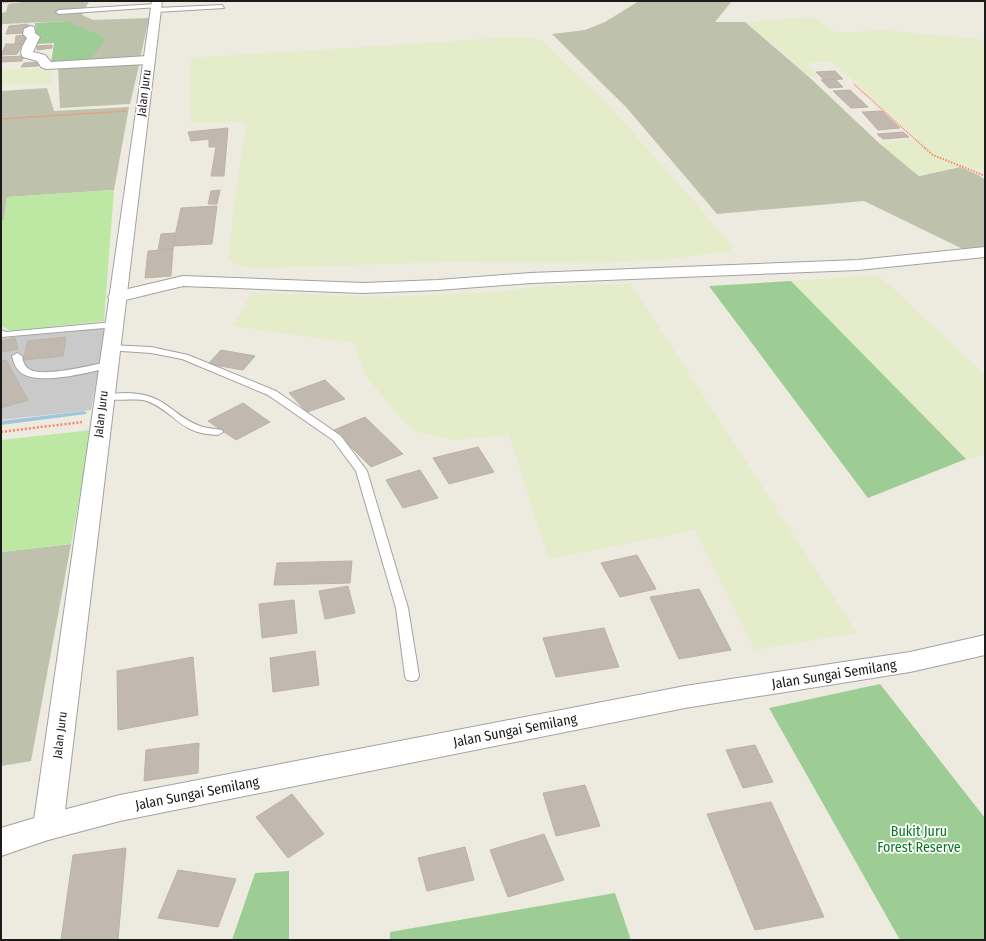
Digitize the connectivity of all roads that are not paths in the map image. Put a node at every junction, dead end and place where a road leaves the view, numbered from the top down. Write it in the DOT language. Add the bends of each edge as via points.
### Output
graph roads {
  1 [pos="157,6"];
  2 [pos="222,7"];
  3 [pos="59,12"];
  4 [pos="30,29"];
  5 [pos="148,60"];
  6 [pos="985,252"];
  7 [pos="116,297"];
  8 [pos="113,325"];
  9 [pos="1,333"];
  10 [pos="18,356"];
  11 [pos="109,357"];
  12 [pos="104,397"];
  13 [pos="218,432"];
  14 [pos="985,645"];
  15 [pos="412,676"];
  16 [pos="48,827"];
  17 [pos="1,842"];
  1 -- 2 [label="lane"];
  1 -- 3 [label="lane"];
  1 -- 5 [label="street, Jalan Juru"];
  4 -- 5 [label="street" via="29,34 34,37 27,54 41,58 50,66"];
  5 -- 7 [label="street, Jalan Juru"];
  6 -- 7 [label="street" via="858,265 531,278 363,288 183,281"];
  7 -- 8 [label="street, Jalan Juru"];
  8 -- 9 [label="lane" via="4,335"];
  8 -- 11 [label="street, Jalan Juru"];
  10 -- 11 [label="lane" via="21,368 27,373 40,376"];
  11 -- 12 [label="street, Jalan Juru"];
  11 -- 15 [label="lane" via="151,350 185,358 272,393 337,438 361,471 402,608"];
  12 -- 13 [label="lane" via="132,395 151,400 191,426"];
  12 -- 16 [label="street, Jalan Juru"];
  14 -- 16 [label="street, Jalan Sungai Semilang" via="910,662 684,697 120,808"];
  16 -- 17 [label="street, Jalan Sungai Semilang"];
}
